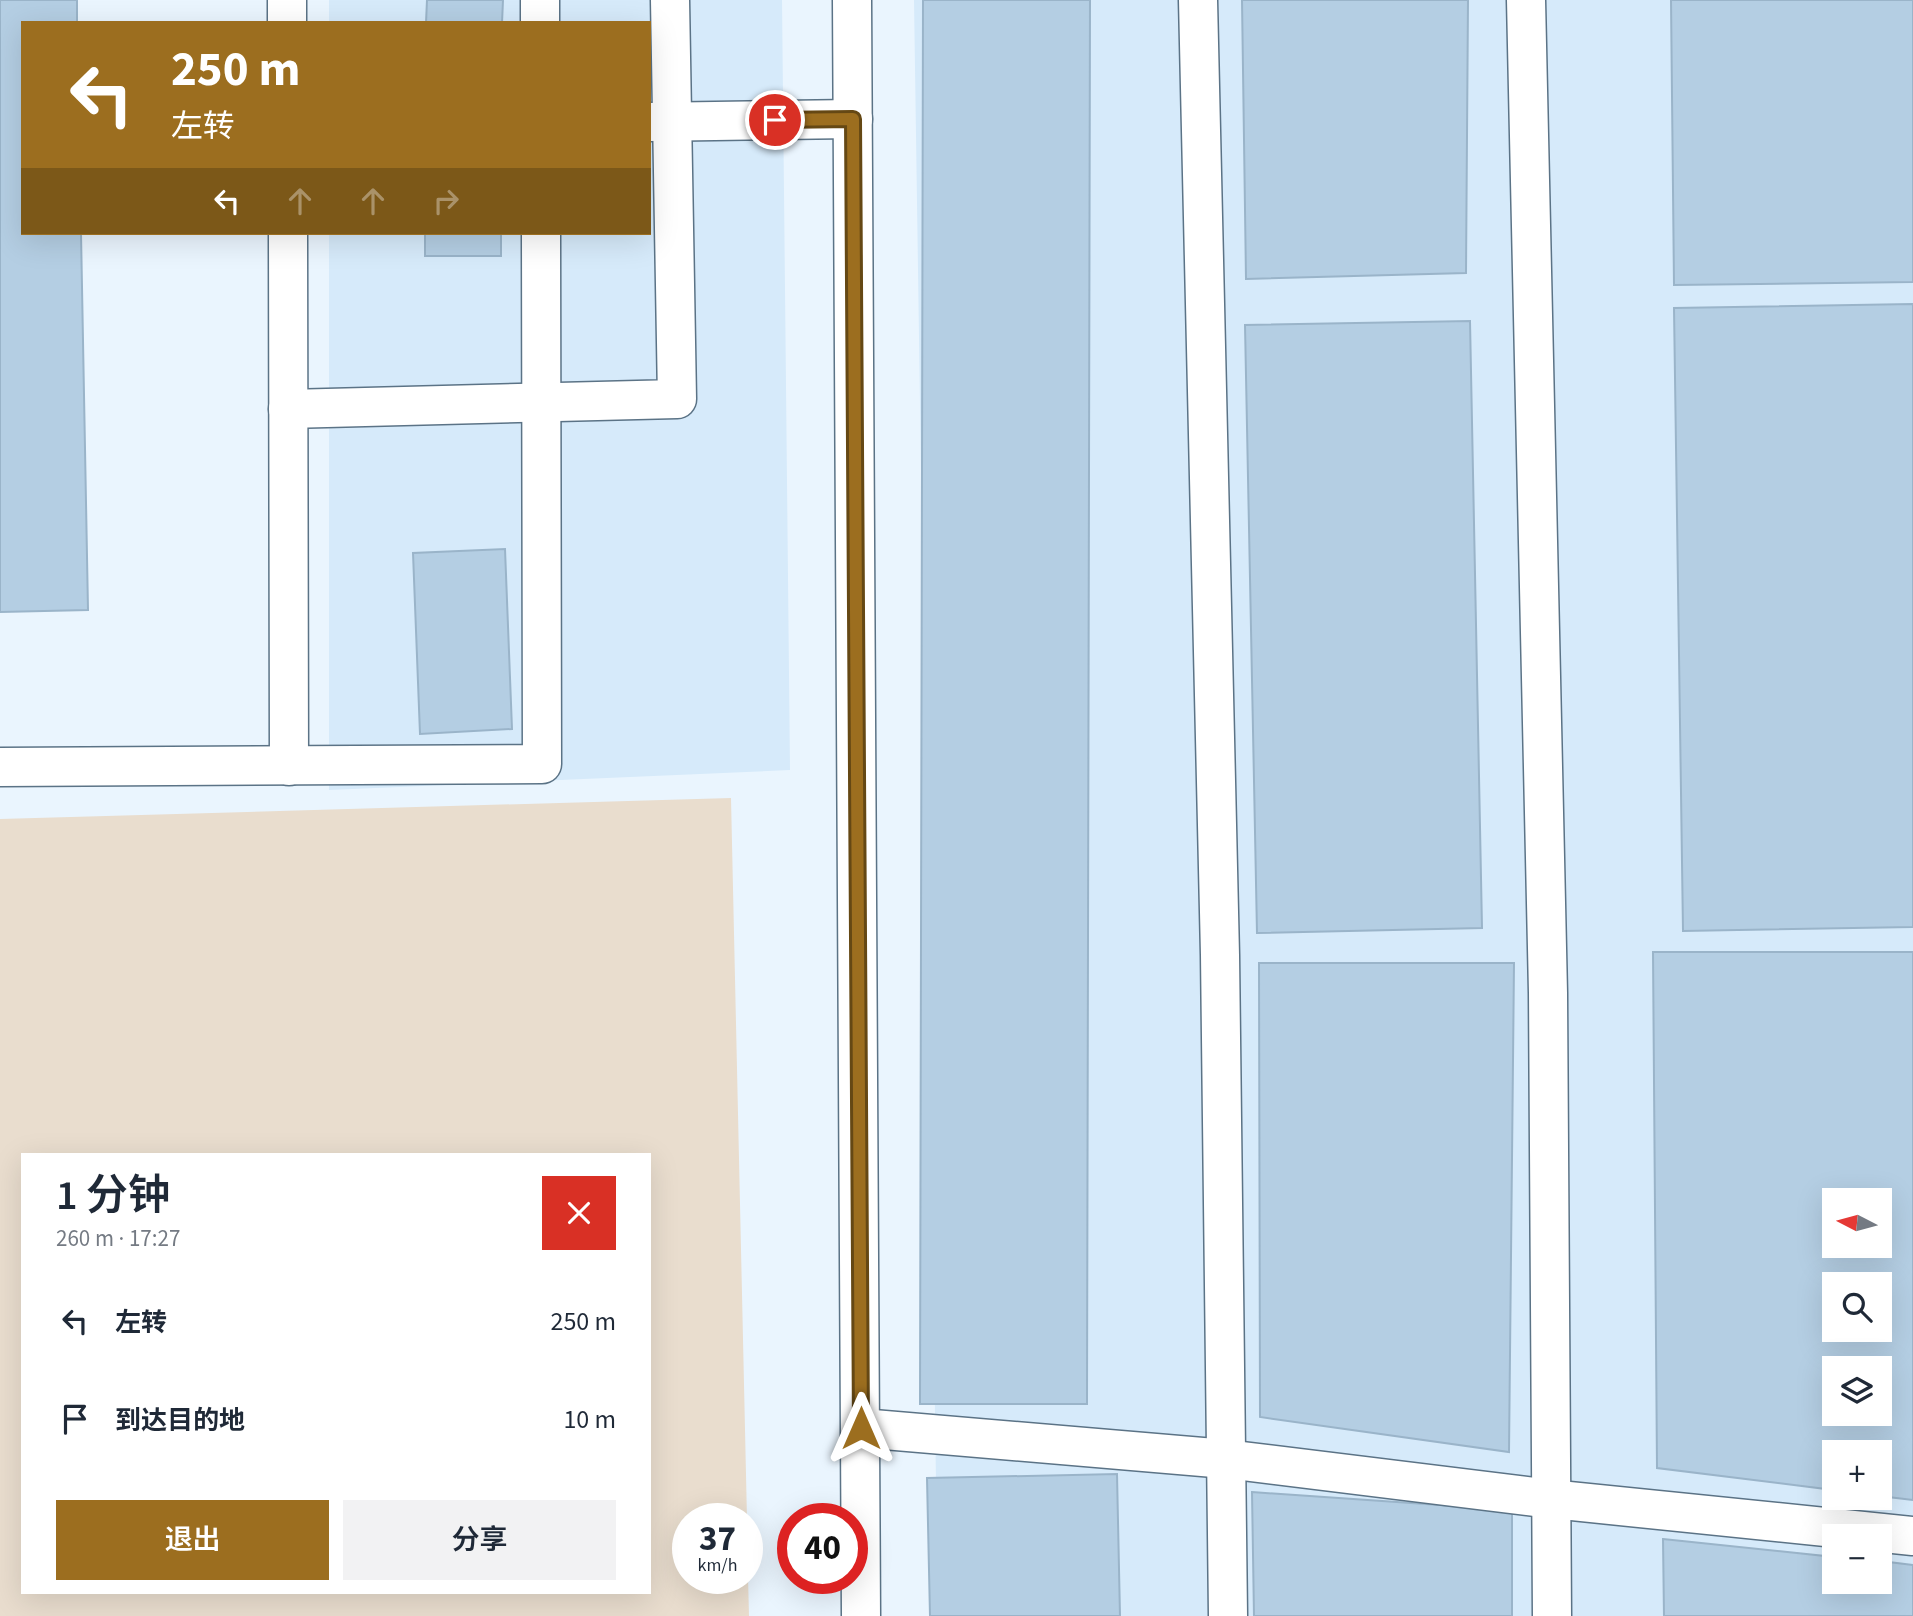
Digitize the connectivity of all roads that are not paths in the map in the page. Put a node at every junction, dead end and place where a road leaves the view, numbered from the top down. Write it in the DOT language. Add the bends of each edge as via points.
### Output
graph roads {
  1 [pos="287,0"];
  2 [pos="540,0"];
  3 [pos="670,0"];
  4 [pos="852,0"];
  5 [pos="1198,0"];
  6 [pos="1526,0"];
  7 [pos="288,21"];
  8 [pos="540,21"];
  9 [pos="853,119"];
  10 [pos="661,122"];
  11 [pos="288,235"];
  12 [pos="541,235"];
  13 [pos="541,401"];
  14 [pos="288,410"];
  15 [pos="289,766"];
  16 [pos="0,767"];
  17 [pos="861,1428"];
  18 [pos="1226,1459"];
  19 [pos="1551,1499"];
  20 [pos="1913,1536"];
  21 [pos="861,1616"];
  22 [pos="1228,1616"];
  23 [pos="1552,1616"];
  1 -- 7 [label="street"];
  2 -- 8 [label="street"];
  3 -- 10 [label="street"];
  4 -- 9 [label="street"];
  5 -- 18 [label="street" via="1220,955"];
  6 -- 19 [label="street" via="1548,993"];
  9 -- 10 [label="street"];
  9 -- 17 [label="street"];
  10 -- 13 [label="street" via="677,399"];
  11 -- 14 [label="street"];
  12 -- 13 [label="street"];
  13 -- 14 [label="street"];
  13 -- 15 [label="street" via="542,764"];
  14 -- 15 [label="street"];
  15 -- 16 [label="street"];
  17 -- 18 [label="street"];
  17 -- 21 [label="street"];
  18 -- 19 [label="street"];
  18 -- 22 [label="street"];
  19 -- 20 [label="street"];
  19 -- 23 [label="street"];
}
